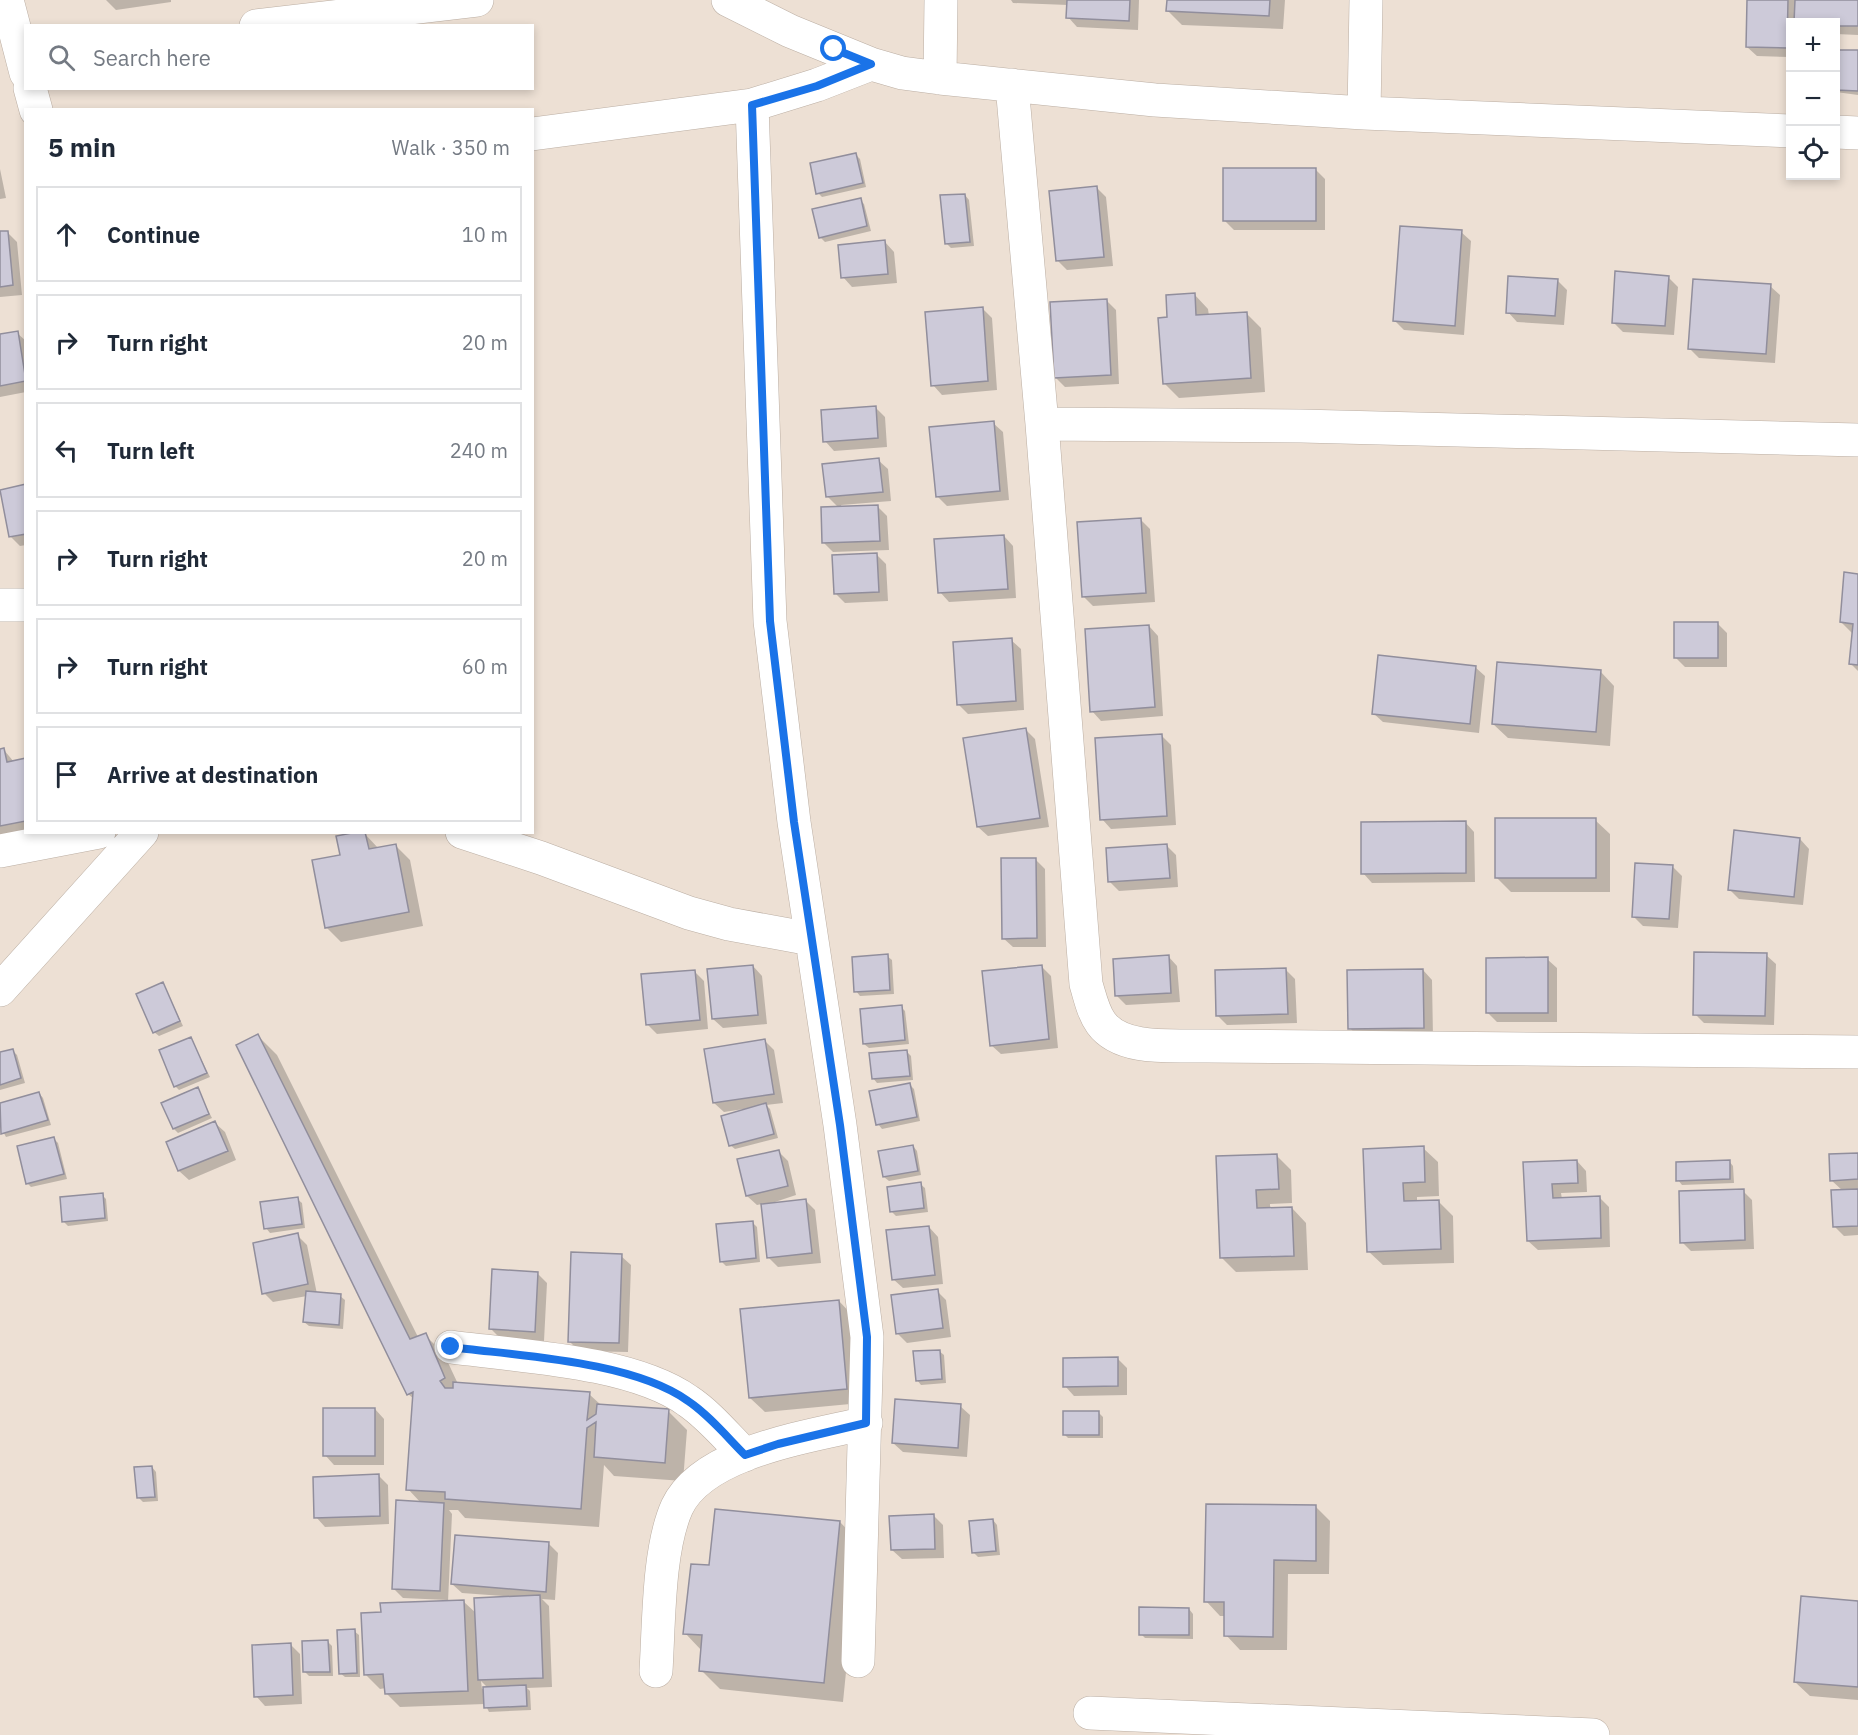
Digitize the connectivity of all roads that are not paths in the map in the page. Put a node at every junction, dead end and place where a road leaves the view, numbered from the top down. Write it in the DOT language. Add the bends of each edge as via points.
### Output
graph roads {
  1 [pos="7,0"];
  2 [pos="477,0"];
  3 [pos="728,0"];
  4 [pos="941,0"];
  5 [pos="1366,0"];
  6 [pos="273,24"];
  7 [pos="23,56"];
  8 [pos="871,64"];
  9 [pos="940,78"];
  10 [pos="1012,86"];
  11 [pos="31,90"];
  12 [pos="752,105"];
  13 [pos="35,108"];
  14 [pos="1364,113"];
  15 [pos="1786,130"];
  16 [pos="1840,132"];
  17 [pos="1858,133"];
  18 [pos="534,134"];
  19 [pos="1042,423"];
  20 [pos="1858,440"];
  21 [pos="0,605"];
  22 [pos="24,605"];
  23 [pos="89,834"];
  24 [pos="140,834"];
  25 [pos="468,834"];
  26 [pos="0,851"];
  27 [pos="811,939"];
  28 [pos="0,990"];
  29 [pos="1858,1052"];
  30 [pos="451,1347"];
  31 [pos="866,1423"];
  32 [pos="745,1455"];
  33 [pos="858,1661"];
  34 [pos="656,1671"];
  35 [pos="1090,1713"];
  36 [pos="1593,1735"];
  1 -- 7 [label="street"];
  2 -- 6 [label="street"];
  3 -- 8 [label="street"];
  4 -- 9 [label="street"];
  5 -- 14 [label="street"];
  8 -- 9 [label="street"];
  8 -- 12 [label="street" via="817,86"];
  9 -- 10 [label="street"];
  10 -- 14 [label="street" via="1155,100"];
  10 -- 19 [label="street"];
  11 -- 13 [label="street"];
  12 -- 18 [label="street"];
  12 -- 27 [label="street" via="770,621"];
  14 -- 15 [label="street"];
  16 -- 17 [label="street"];
  19 -- 20 [label="street"];
  19 -- 29 [label="street" via="1086,984 1094,1010 1111,1034 1122,1040 1207,1046"];
  21 -- 22 [label="street"];
  23 -- 26 [label="street"];
  24 -- 28 [label="street"];
  25 -- 27 [label="street" via="689,913"];
  27 -- 31 [label="street" via="867,1337"];
  30 -- 32 [label="street" via="639,1377 688,1401"];
  31 -- 32 [label="street"];
  31 -- 33 [label="street"];
  32 -- 34 [label="street" via="709,1473 678,1506 665,1550"];
  35 -- 36 [label="street"];
}
